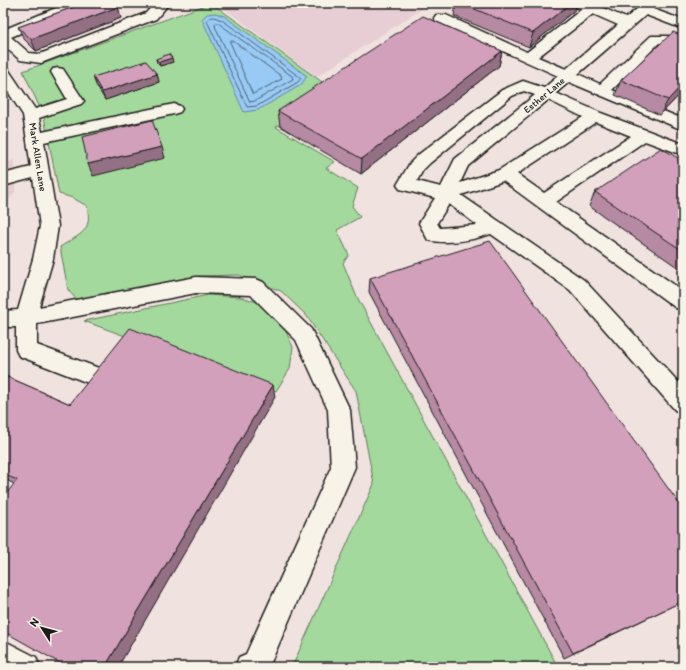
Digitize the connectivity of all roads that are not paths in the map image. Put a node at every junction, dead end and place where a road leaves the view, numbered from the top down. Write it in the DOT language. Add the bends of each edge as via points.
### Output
graph roads {
  1 [pos="80,3"];
  2 [pos="158,3"];
  3 [pos="578,3"];
  4 [pos="595,6"];
  5 [pos="648,7"];
  6 [pos="441,18"];
  7 [pos="628,24"];
  8 [pos="683,25"];
  9 [pos="3,36"];
  10 [pos="683,46"];
  11 [pos="528,58"];
  12 [pos="3,72"];
  13 [pos="58,72"];
  14 [pos="567,76"];
  15 [pos="602,91"];
  16 [pos="546,94"];
  17 [pos="174,109"];
  18 [pos="31,115"];
  19 [pos="595,116"];
  20 [pos="683,125"];
  21 [pos="455,133"];
  22 [pos="643,135"];
  23 [pos="35,139"];
  24 [pos="481,147"];
  25 [pos="683,150"];
  26 [pos="40,170"];
  27 [pos="505,174"];
  28 [pos="3,180"];
  29 [pos="446,194"];
  30 [pos="543,202"];
  31 [pos="493,227"];
  32 [pos="683,302"];
  33 [pos="26,318"];
  34 [pos="3,319"];
  35 [pos="96,376"];
  36 [pos="683,403"];
  37 [pos="3,654"];
  38 [pos="26,667"];
  39 [pos="250,667"];
  1 -- 9 [label="street"];
  2 -- 9 [label="street" via="160,6 151,16 41,59 25,57"];
  3 -- 4 [label="street"];
  4 -- 7 [label="street"];
  4 -- 11 [label="street"];
  5 -- 7 [label="street, Esther Lane"];
  5 -- 8 [label="street"];
  6 -- 11 [label="street"];
  7 -- 14 [label="street, Esther Lane"];
  10 -- 15 [label="street" via="668,40 656,39"];
  11 -- 14 [label="street"];
  12 -- 18 [label="street, Mark Allen Lane"];
  13 -- 18 [label="street" via="76,101"];
  14 -- 15 [label="street"];
  14 -- 16 [label="street, Esther Lane"];
  15 -- 20 [label="street"];
  16 -- 19 [label="street"];
  16 -- 21 [label="street" via="523,86 507,93"];
  16 -- 24 [label="street, Esther Lane"];
  17 -- 23 [label="street"];
  18 -- 23 [label="street, Mark Allen Lane"];
  19 -- 22 [label="street"];
  19 -- 27 [label="street"];
  21 -- 24 [label="street"];
  21 -- 29 [label="street" via="416,167 406,185"];
  22 -- 25 [label="street"];
  22 -- 30 [label="street"];
  23 -- 26 [label="street, Mark Allen Lane"];
  24 -- 29 [label="street, Esther Lane" via="461,163"];
  26 -- 28 [label="street"];
  26 -- 33 [label="street, Mark Allen Lane" via="49,226 43,259"];
  27 -- 29 [label="street"];
  27 -- 30 [label="street"];
  29 -- 31 [label="street"];
  29 -- 31 [label="street, Esther Lane" via="428,223 435,235 473,234"];
  30 -- 32 [label="street"];
  31 -- 36 [label="street" via="577,285"];
  33 -- 34 [label="street"];
  33 -- 35 [label="street, Mark Allen Lane" via="27,350"];
  33 -- 39 [label="street" via="196,285 256,287 304,335 339,410 343,467 256,664"];
  37 -- 38 [label="street"];
}
